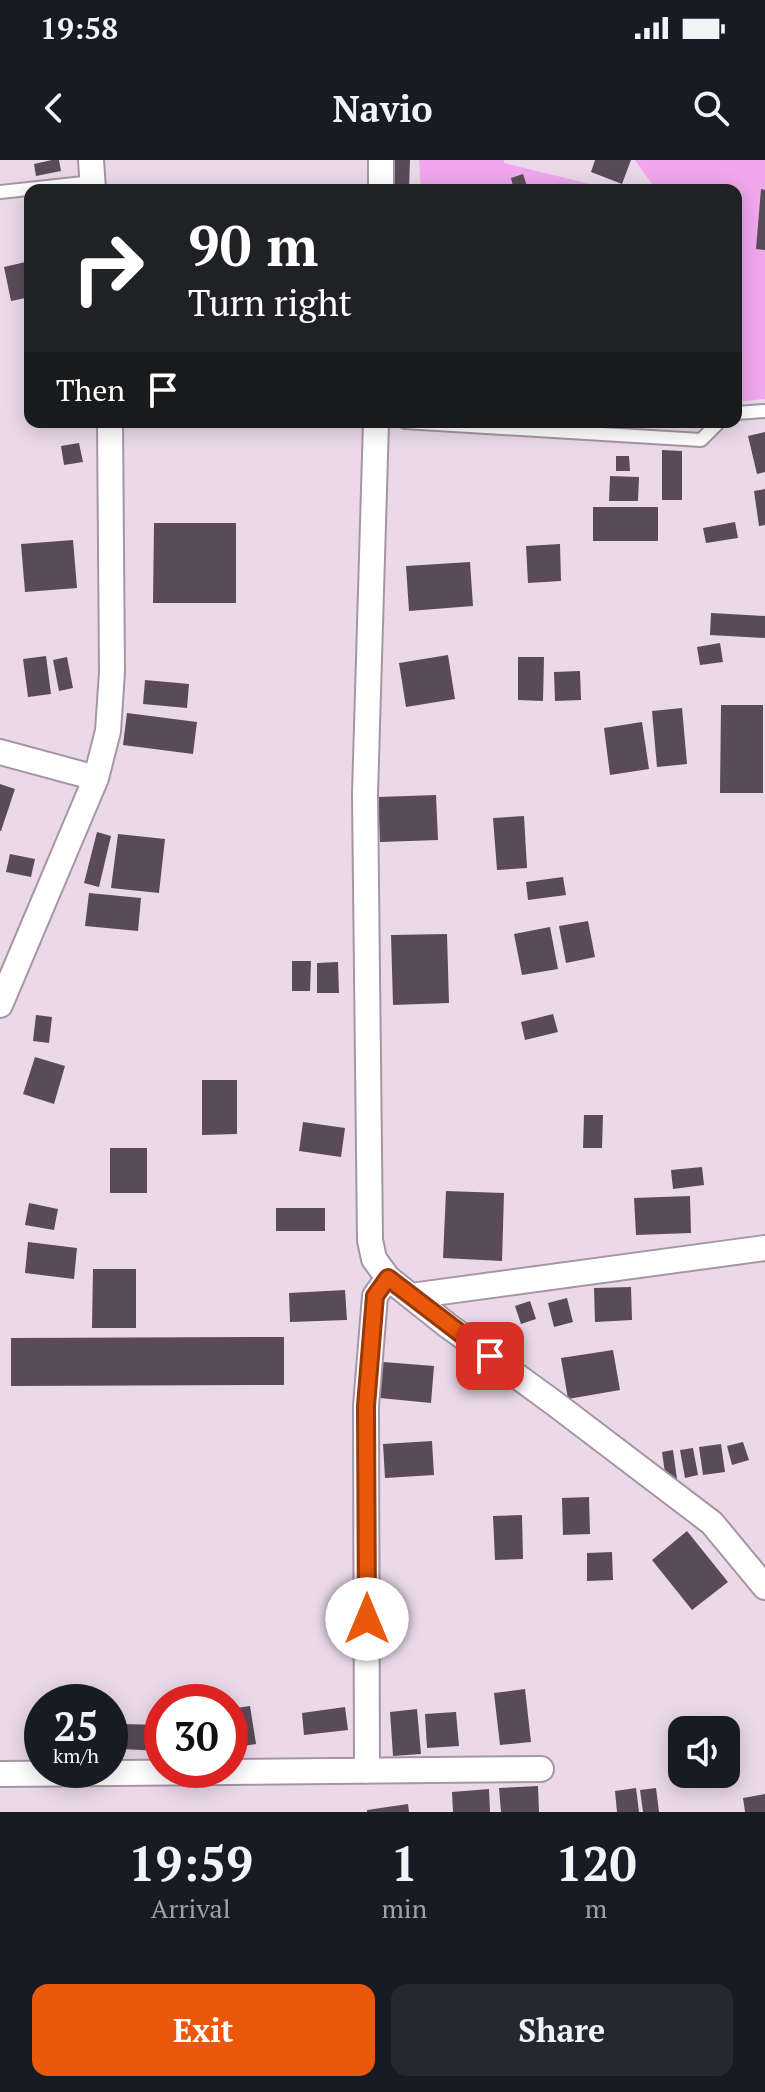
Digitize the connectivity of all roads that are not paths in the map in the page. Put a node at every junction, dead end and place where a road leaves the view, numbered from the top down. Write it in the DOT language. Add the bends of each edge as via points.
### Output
graph roads {
  1 [pos="381,160"];
  2 [pos="92,177"];
  3 [pos="49,184"];
  4 [pos="381,184"];
  5 [pos="24,188"];
  6 [pos="0,192"];
  7 [pos="765,411"];
  8 [pos="742,413"];
  9 [pos="110,428"];
  10 [pos="376,428"];
  11 [pos="504,428"];
  12 [pos="713,428"];
  13 [pos="0,752"];
  14 [pos="96,778"];
  15 [pos="0,1005"];
  16 [pos="765,1248"];
  17 [pos="388,1278"];
  18 [pos="411,1296"];
  19 [pos="765,1587"];
  20 [pos="541,1769"];
  21 [pos="367,1771"];
  22 [pos="0,1774"];
  1 -- 4 [label="street"];
  2 -- 3 [label="lane"];
  5 -- 6 [label="lane"];
  7 -- 8 [label="lane"];
  9 -- 14 [label="street" via="112,672 108,731"];
  10 -- 17 [label="street" via="365,794 370,1240 374,1259"];
  11 -- 12 [label="lane" via="701,440"];
  13 -- 14 [label="street"];
  14 -- 15 [label="street"];
  16 -- 18 [label="street"];
  17 -- 18 [label="street"];
  17 -- 21 [label="street" via="375,1296 366,1406"];
  18 -- 19 [label="street" via="712,1523"];
  20 -- 21 [label="street"];
  21 -- 22 [label="street"];
}
